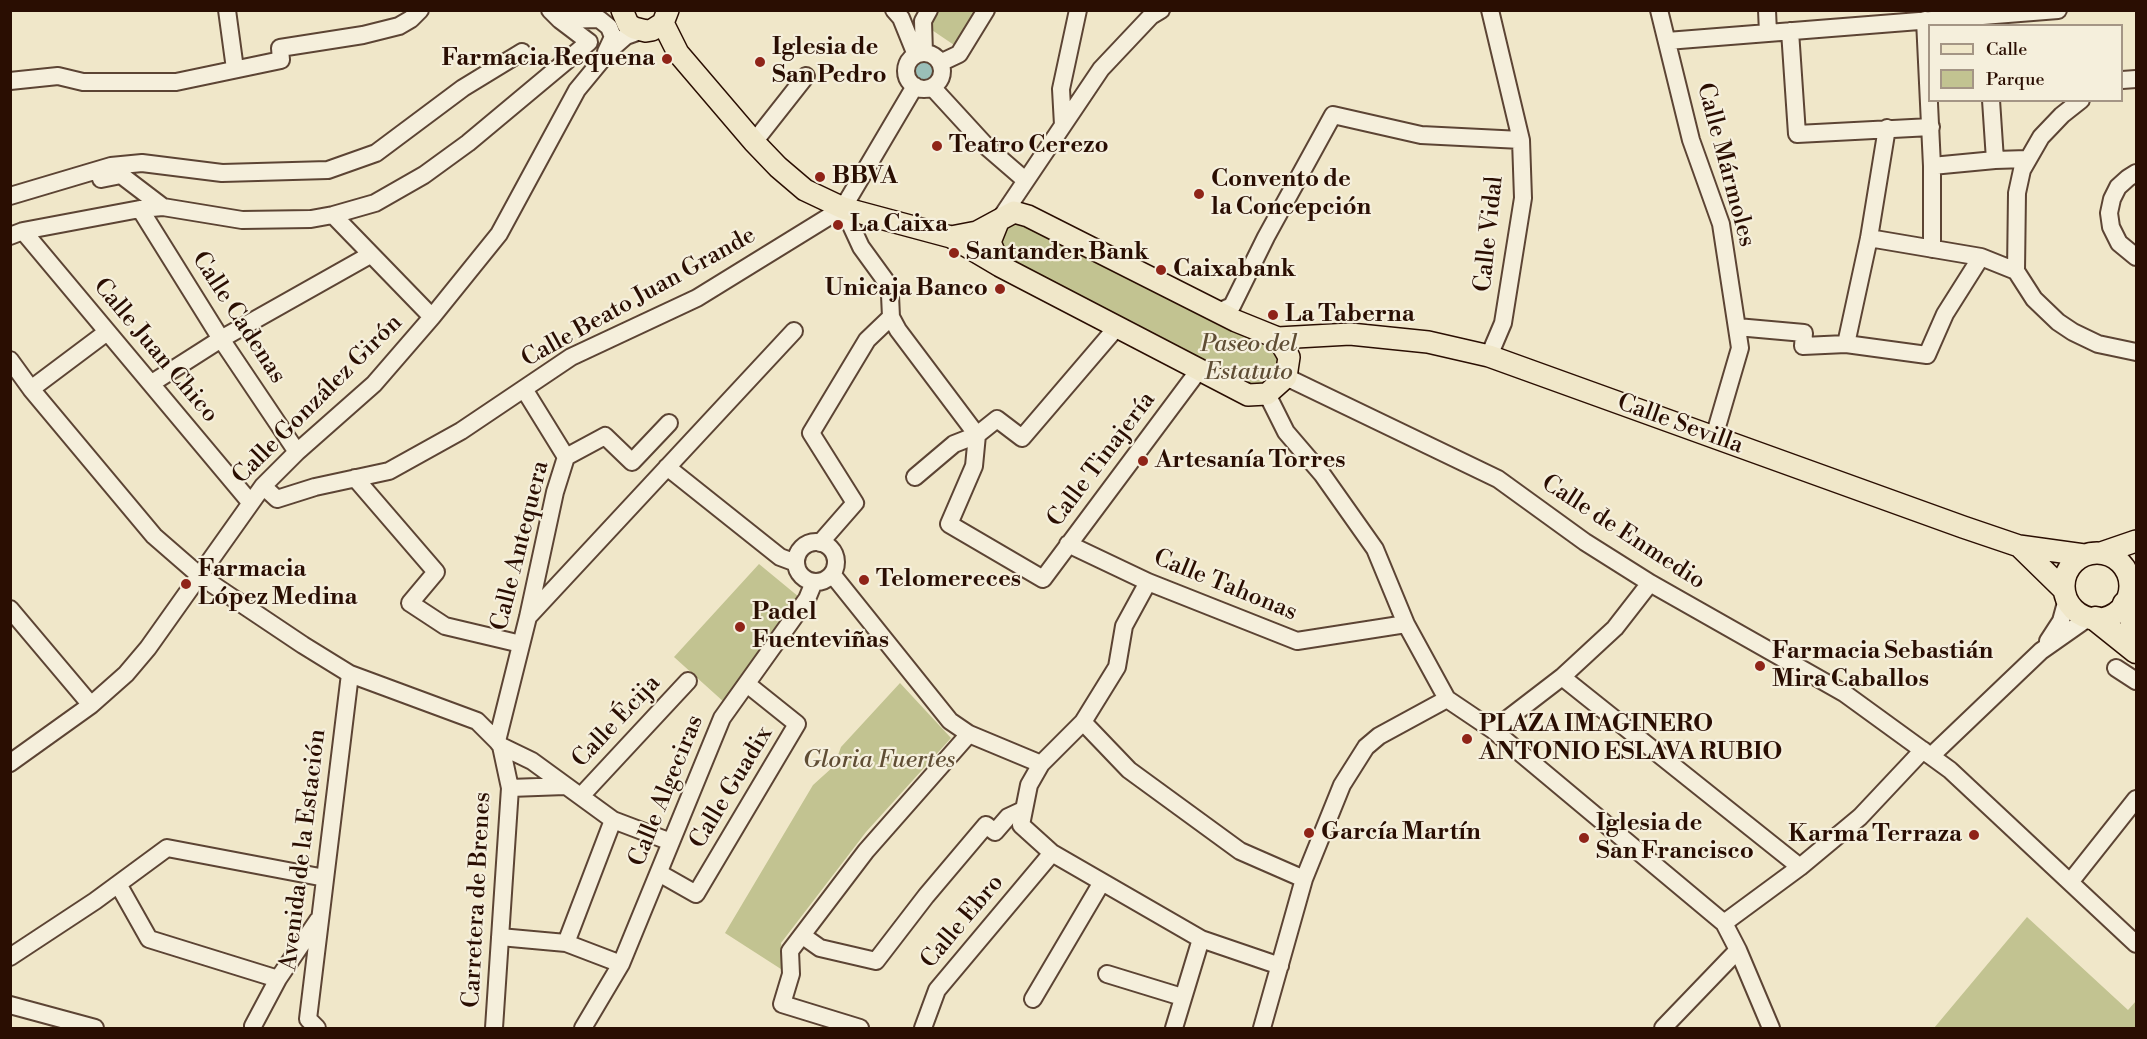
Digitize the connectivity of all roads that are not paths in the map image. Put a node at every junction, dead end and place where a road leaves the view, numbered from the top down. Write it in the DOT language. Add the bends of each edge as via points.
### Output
graph roads {
  1 [pos="227,10"];
  2 [pos="420,10"];
  3 [pos="622,10"];
  4 [pos="894,10"];
  5 [pos="929,10"];
  6 [pos="986,10"];
  7 [pos="1078,10"];
  8 [pos="1161,10"];
  9 [pos="1490,10"];
  10 [pos="1659,10"];
  11 [pos="1767,10"];
  12 [pos="2058,10"];
  13 [pos="555,15"];
  14 [pos="604,15"];
  15 [pos="665,17"];
  16 [pos="1984,17"];
  17 [pos="1925,21"];
  18 [pos="640,31"];
  19 [pos="1790,31"];
  20 [pos="1768,33"];
  21 [pos="1667,41"];
  22 [pos="589,42"];
  23 [pos="522,52"];
  24 [pos="920,54"];
  25 [pos="600,62"];
  26 [pos="940,63"];
  27 [pos="235,69"];
  28 [pos="1928,74"];
  29 [pos="806,76"];
  30 [pos="10,81"];
  31 [pos="923,87"];
  32 [pos="577,90"];
  33 [pos="1930,102"];
  34 [pos="1991,102"];
  35 [pos="2079,102"];
  36 [pos="1063,124"];
  37 [pos="1887,128"];
  38 [pos="1931,128"];
  39 [pos="1521,140"];
  40 [pos="754,142"];
  41 [pos="2027,159"];
  42 [pos="1995,160"];
  43 [pos="1932,166"];
  44 [pos="2136,173"];
  45 [pos="1025,180"];
  46 [pos="10,196"];
  47 [pos="10,203"];
  48 [pos="163,207"];
  49 [pos="843,208"];
  50 [pos="140,209"];
  51 [pos="333,215"];
  52 [pos="998,222"];
  53 [pos="17,234"];
  54 [pos="951,237"];
  55 [pos="1869,237"];
  56 [pos="1932,249"];
  57 [pos="370,255"];
  58 [pos="1982,257"];
  59 [pos="2136,257"];
  60 [pos="1000,266"];
  61 [pos="2016,271"];
  62 [pos="1223,310"];
  63 [pos="891,317"];
  64 [pos="432,318"];
  65 [pos="1117,327"];
  66 [pos="1737,327"];
  67 [pos="107,332"];
  68 [pos="794,332"];
  69 [pos="1335,334"];
  70 [pos="1278,338"];
  71 [pos="221,339"];
  72 [pos="1846,344"];
  73 [pos="2136,352"];
  74 [pos="1489,356"];
  75 [pos="10,360"];
  76 [pos="1288,367"];
  77 [pos="1199,370"];
  78 [pos="152,383"];
  79 [pos="31,389"];
  80 [pos="524,389"];
  81 [pos="1267,394"];
  82 [pos="669,423"];
  83 [pos="977,435"];
  84 [pos="1714,437"];
  85 [pos="297,452"];
  86 [pos="566,457"];
  87 [pos="667,467"];
  88 [pos="915,477"];
  89 [pos="355,478"];
  90 [pos="263,486"];
  91 [pos="250,502"];
  92 [pos="2136,541"];
  93 [pos="820,543"];
  94 [pos="1068,544"];
  95 [pos="2019,546"];
  96 [pos="2092,554"];
  97 [pos="796,563"];
  98 [pos="2133,573"];
  99 [pos="832,574"];
  100 [pos="200,576"];
  101 [pos="814,582"];
  102 [pos="1148,582"];
  103 [pos="1650,583"];
  104 [pos="2066,594"];
  105 [pos="2125,604"];
  106 [pos="10,609"];
  107 [pos="528,617"];
  108 [pos="2092,618"];
  109 [pos="1406,624"];
  110 [pos="2136,627"];
  111 [pos="521,644"];
  112 [pos="2041,651"];
  113 [pos="2136,651"];
  114 [pos="2116,668"];
  115 [pos="350,674"];
  116 [pos="1562,677"];
  117 [pos="688,681"];
  118 [pos="2136,681"];
  119 [pos="747,684"];
  120 [pos="1447,699"];
  121 [pos="91,705"];
  122 [pos="1083,722"];
  123 [pos="1493,730"];
  124 [pos="969,734"];
  125 [pos="499,744"];
  126 [pos="1927,753"];
  127 [pos="10,763"];
  128 [pos="1041,764"];
  129 [pos="565,786"];
  130 [pos="510,788"];
  131 [pos="581,796"];
  132 [pos="2136,799"];
  133 [pos="1023,810"];
  134 [pos="613,820"];
  135 [pos="671,842"];
  136 [pos="1052,854"];
  137 [pos="1800,867"];
  138 [pos="659,873"];
  139 [pos="325,878"];
  140 [pos="1304,879"];
  141 [pos="2071,881"];
  142 [pos="1102,882"];
  143 [pos="117,884"];
  144 [pos="321,916"];
  145 [pos="1724,924"];
  146 [pos="803,936"];
  147 [pos="500,937"];
  148 [pos="1201,939"];
  149 [pos="566,943"];
  150 [pos="2136,944"];
  151 [pos="1738,950"];
  152 [pos="10,957"];
  153 [pos="621,964"];
  154 [pos="1280,966"];
  155 [pos="1107,974"];
  156 [pos="278,979"];
  157 [pos="1182,997"];
  158 [pos="1033,999"];
  159 [pos="10,1005"];
  160 [pos="253,1026"];
  161 [pos="95,1029"];
  162 [pos="317,1029"];
  163 [pos="494,1029"];
  164 [pos="583,1029"];
  165 [pos="860,1029"];
  166 [pos="922,1029"];
  167 [pos="1174,1029"];
  168 [pos="1262,1029"];
  169 [pos="1663,1029"];
  170 [pos="1771,1029"];
  1 -- 27 [label="street"];
  2 -- 27 [label="street" via="399,26 280,48 281,60"];
  3 -- 18 [label="main road" via="628,24"];
  4 -- 24 [label="street"];
  5 -- 24 [label="street" via="923,21"];
  6 -- 26 [label="street" via="960,54"];
  7 -- 36 [label="street" via="1061,89"];
  8 -- 36 [label="street" via="1150,16 1101,69"];
  9 -- 39 [label="street, Calle Vidal"];
  10 -- 21 [label="street, Calle Mármoles"];
  11 -- 20 [label="street"];
  12 -- 16 [label="street"];
  13 -- 14 [label="street"];
  13 -- 22 [label="street"];
  14 -- 22 [label="street"];
  14 -- 25 [label="street" via="613,37"];
  15 -- 18 [label="main road" via="652,30"];
  15 -- 40 [label="main road" via="678,53"];
  16 -- 17 [label="street"];
  17 -- 19 [label="street"];
  17 -- 28 [label="street"];
  18 -- 25 [label="street, Calle González Girón" via="626,36"];
  19 -- 20 [label="street"];
  19 -- 37 [label="street" via="1797,134"];
  20 -- 21 [label="street"];
  21 -- 66 [label="street, Calle Mármoles" via="1691,140 1721,224"];
  22 -- 32 [label="street"];
  22 -- 51 [label="street" via="424,175 375,203"];
  23 -- 46 [label="street" via="463,88 376,153 328,170 222,173 142,163 111,166"];
  24 -- 26 [label="street" via="933,56"];
  24 -- 31 [label="street" via="906,67 907,78"];
  25 -- 32 [label="street, Calle González Girón"];
  26 -- 31 [label="street" via="940,80"];
  27 -- 30 [label="street" via="176,82 83,82 58,76"];
  29 -- 40 [label="street"];
  31 -- 45 [label="street"];
  31 -- 49 [label="street"];
  32 -- 64 [label="street, Calle González Girón" via="500,234"];
  33 -- 38 [label="street"];
  34 -- 42 [label="street"];
  35 -- 41 [label="street" via="2050,127"];
  36 -- 45 [label="street"];
  37 -- 38 [label="street"];
  37 -- 55 [label="street"];
  38 -- 43 [label="street"];
  39 -- 62 [label="street" via="1421,135 1333,115 1232,306"];
  39 -- 74 [label="street, Calle Vidal" via="1523,198 1503,323"];
  40 -- 49 [label="main road" via="805,190"];
  41 -- 42 [label="street"];
  41 -- 61 [label="street" via="2017,193"];
  42 -- 43 [label="street"];
  43 -- 56 [label="street"];
  44 -- 59 [label="street" via="2118,187 2109,213 2114,236"];
  45 -- 52 [label="street"];
  47 -- 48 [label="street" via="121,175"];
  48 -- 50 [label="street"];
  48 -- 51 [label="street" via="242,220"];
  49 -- 54 [label="main road"];
  49 -- 63 [label="street" via="861,247 885,280"];
  49 -- 80 [label="street, Calle Beato Juan Grande" via="697,298 571,357"];
  50 -- 53 [label="street"];
  50 -- 71 [label="street, Calle Cadenas"];
  51 -- 57 [label="street"];
  52 -- 54 [label="main road" via="977,232"];
  52 -- 60 [label="main road" via="990,242"];
  52 -- 62 [label="main road" via="1014,212 1028,216"];
  53 -- 67 [label="street, Calle Juan Chico"];
  54 -- 60 [label="main road"];
  55 -- 56 [label="street"];
  55 -- 72 [label="street"];
  56 -- 58 [label="street"];
  57 -- 64 [label="street"];
  57 -- 71 [label="street"];
  58 -- 61 [label="street"];
  58 -- 72 [label="street" via="1945,314 1927,355"];
  60 -- 65 [label="main road"];
  61 -- 73 [label="street" via="2034,299 2058,322 2098,344"];
  62 -- 70 [label="main road" via="1236,321"];
  63 -- 83 [label="street"];
  63 -- 93 [label="street" via="867,340 811,433 855,503"];
  64 -- 85 [label="street, Calle González Girón" via="374,384"];
  65 -- 77 [label="main road"];
  65 -- 83 [label="street" via="1022,438 997,419"];
  66 -- 72 [label="street" via="1804,333 1803,346"];
  66 -- 84 [label="street, Calle Mármoles" via="1740,348"];
  67 -- 78 [label="street, Calle Juan Chico"];
  67 -- 79 [label="street"];
  68 -- 87 [label="street"];
  69 -- 70 [label="main road, Calle Sevilla"];
  69 -- 74 [label="main road, Calle Sevilla" via="1428,342"];
  69 -- 76 [label="main road" via="1302,346"];
  70 -- 76 [label="main road"];
  71 -- 78 [label="street"];
  71 -- 85 [label="street, Calle Cadenas"];
  74 -- 84 [label="main road, Calle Sevilla"];
  75 -- 79 [label="street"];
  76 -- 81 [label="main road"];
  76 -- 103 [label="street, Calle de Enmedio" via="1498,479"];
  77 -- 81 [label="main road" via="1248,395"];
  77 -- 94 [label="street, Calle Tinajería"];
  78 -- 91 [label="street, Calle Juan Chico"];
  79 -- 100 [label="street" via="154,536"];
  80 -- 86 [label="street"];
  80 -- 89 [label="street, Calle Beato Juan Grande" via="461,431 389,471"];
  81 -- 109 [label="street" via="1286,432 1322,474 1375,549"];
  82 -- 86 [label="street, Calle Antequera" via="632,462 605,436"];
  83 -- 88 [label="street" via="954,444"];
  83 -- 94 [label="street, Calle Tinajería" via="974,466 949,524 1043,579"];
  84 -- 95 [label="main road, Calle Sevilla"];
  85 -- 90 [label="street, Calle González Girón"];
  86 -- 107 [label="street, Calle Antequera"];
  87 -- 97 [label="street" via="780,557"];
  87 -- 107 [label="street"];
  89 -- 90 [label="street, Calle Beato Juan Grande" via="277,499"];
  89 -- 111 [label="street" via="436,572 410,603 445,626"];
  90 -- 91 [label="street, Calle González Girón"];
  91 -- 100 [label="street, Calle González Girón"];
  92 -- 96 [label="main road"];
  93 -- 97 [label="street" via="803,546"];
  93 -- 99 [label="street" via="835,555"];
  94 -- 102 [label="street, Calle Tahonas"];
  95 -- 96 [label="main road"];
  95 -- 104 [label="main road"];
  96 -- 98 [label="main road" via="2110,556"];
  96 -- 104 [label="main road" via="2075,561 2068,570"];
  97 -- 101 [label="street" via="799,574"];
  98 -- 105 [label="main road"];
  99 -- 101 [label="street"];
  99 -- 124 [label="street" via="950,721"];
  100 -- 115 [label="street"];
  100 -- 121 [label="street, Calle González Girón" via="141,657"];
  101 -- 119 [label="street, Calle Algeciras" via="807,599"];
  102 -- 109 [label="street, Calle Tahonas" via="1297,641"];
  102 -- 122 [label="street" via="1124,626 1117,667"];
  103 -- 116 [label="street" via="1615,628"];
  103 -- 126 [label="street, Calle de Enmedio" via="1844,693"];
  104 -- 108 [label="main road" via="2072,607"];
  104 -- 112 [label="street" via="2061,621"];
  105 -- 108 [label="main road" via="2112,615"];
  105 -- 110 [label="highway"];
  106 -- 121 [label="street"];
  107 -- 111 [label="street, Calle Antequera"];
  108 -- 112 [label="street"];
  108 -- 113 [label="highway"];
  109 -- 120 [label="street"];
  111 -- 125 [label="street, Calle Antequera"];
  112 -- 126 [label="street"];
  114 -- 118 [label="street"];
  115 -- 125 [label="street" via="477,721"];
  115 -- 139 [label="street, Avenida de la Estación"];
  116 -- 123 [label="street"];
  116 -- 137 [label="street"];
  117 -- 131 [label="street, Calle Écija"];
  119 -- 135 [label="street, Calle Algeciras" via="722,718"];
  119 -- 138 [label="street, Calle Guadix" via="797,724 696,894"];
  120 -- 123 [label="street"];
  120 -- 140 [label="street" via="1378,736 1366,747 1342,785"];
  121 -- 127 [label="street, Calle González Girón"];
  122 -- 128 [label="street"];
  122 -- 140 [label="street" via="1129,770 1240,851"];
  123 -- 145 [label="street"];
  124 -- 128 [label="street"];
  124 -- 146 [label="street" via="866,851"];
  125 -- 129 [label="street" via="532,761"];
  125 -- 130 [label="street, Carretera de Brenes"];
  126 -- 137 [label="street"];
  126 -- 141 [label="street, Calle de Enmedio"];
  128 -- 133 [label="street" via="1029,785"];
  129 -- 130 [label="street"];
  129 -- 131 [label="street"];
  130 -- 147 [label="street, Carretera de Brenes"];
  131 -- 134 [label="street"];
  132 -- 141 [label="street"];
  133 -- 136 [label="street" via="1021,825"];
  133 -- 146 [label="street" via="1008,817 995,832 986,825 876,961 820,948"];
  134 -- 135 [label="street"];
  134 -- 149 [label="street"];
  135 -- 138 [label="street, Calle Algeciras"];
  136 -- 142 [label="street"];
  136 -- 166 [label="street, Calle Ebro" via="937,990"];
  137 -- 145 [label="street"];
  138 -- 153 [label="street, Calle Algeciras"];
  139 -- 143 [label="street" via="167,848"];
  139 -- 144 [label="street, Avenida de la Estación"];
  140 -- 154 [label="street"];
  141 -- 150 [label="street, Calle de Enmedio"];
  142 -- 148 [label="street"];
  142 -- 158 [label="street"];
  143 -- 152 [label="street"];
  143 -- 156 [label="street" via="149,939"];
  144 -- 156 [label="street"];
  144 -- 162 [label="street, Avenida de la Estación" via="308,1019"];
  145 -- 151 [label="street"];
  146 -- 165 [label="street" via="790,951 791,974 782,1005"];
  147 -- 149 [label="street"];
  147 -- 163 [label="street, Carretera de Brenes"];
  148 -- 154 [label="street"];
  148 -- 157 [label="street"];
  149 -- 153 [label="street"];
  151 -- 169 [label="street"];
  151 -- 170 [label="street"];
  153 -- 164 [label="street, Calle Algeciras"];
  154 -- 168 [label="street"];
  155 -- 157 [label="street"];
  156 -- 160 [label="street"];
  157 -- 167 [label="street"];
  159 -- 161 [label="street"];
}
